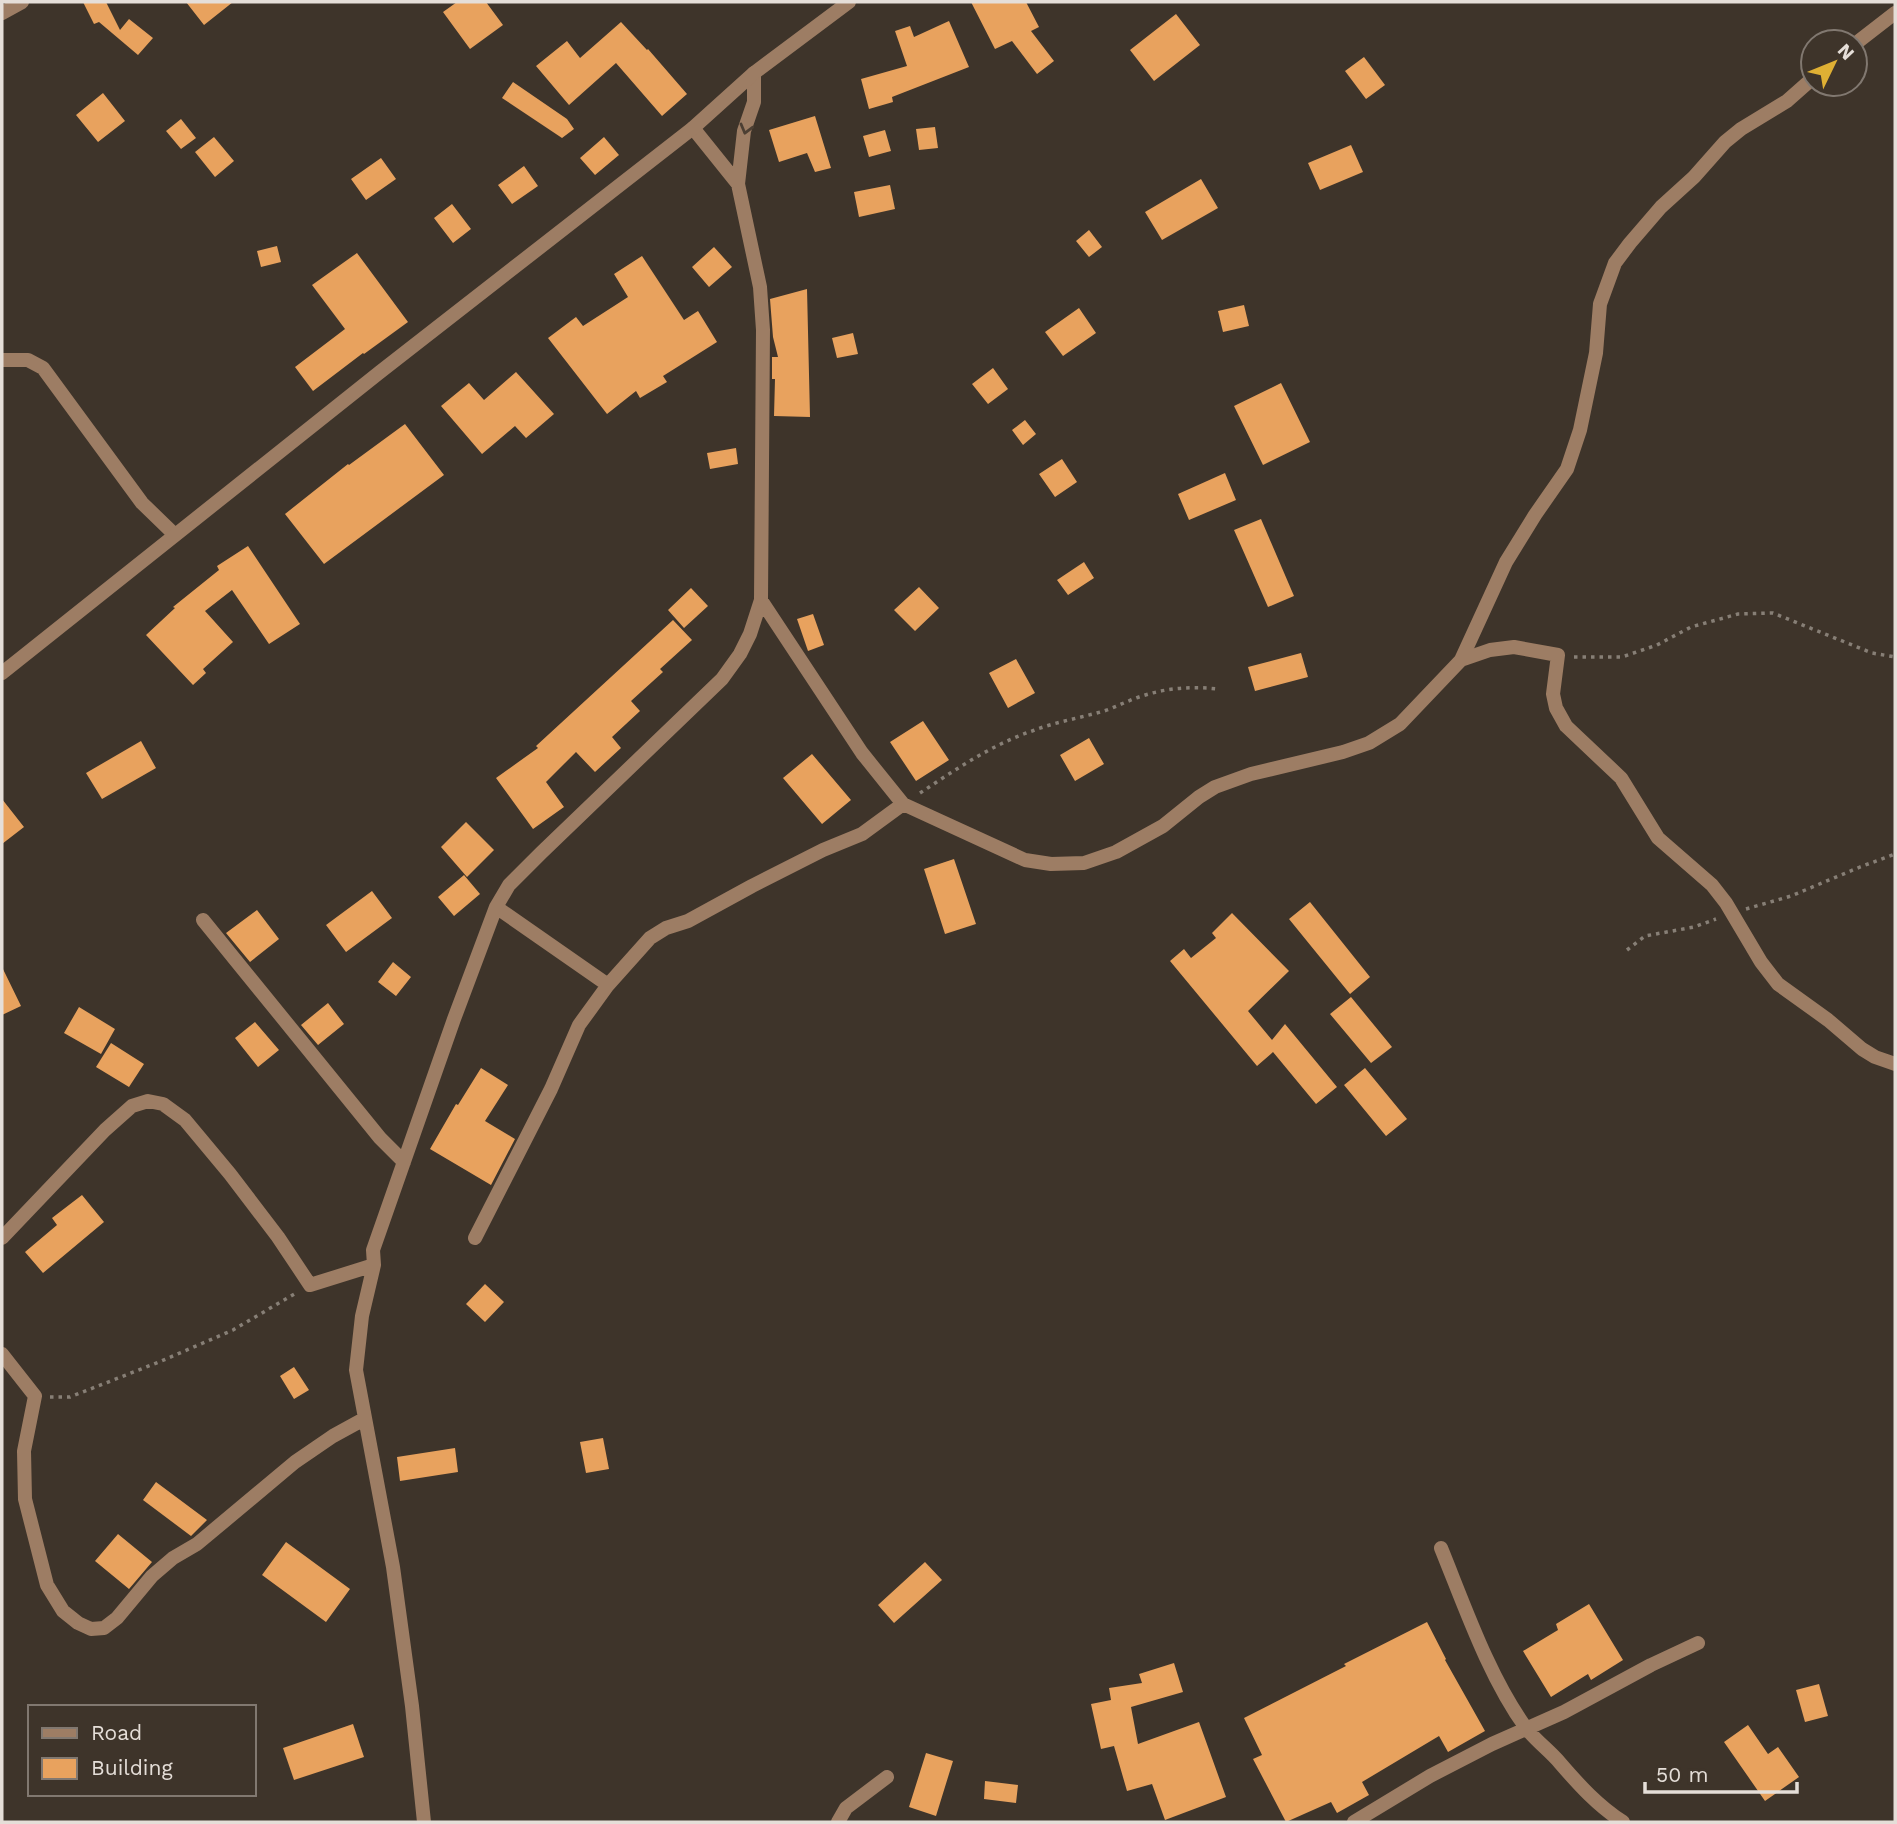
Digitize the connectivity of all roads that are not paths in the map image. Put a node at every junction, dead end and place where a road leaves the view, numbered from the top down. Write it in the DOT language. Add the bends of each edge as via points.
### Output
graph roads {
  1 [pos="22,2"];
  2 [pos="849,2"];
  3 [pos="2,13"];
  4 [pos="1895,13"];
  5 [pos="1869,33"];
  6 [pos="754,73"];
  7 [pos="1799,90"];
  8 [pos="693,128"];
  9 [pos="738,184"];
  10 [pos="2,360"];
  11 [pos="174,534"];
  12 [pos="761,600"];
  13 [pos="1461,660"];
  14 [pos="2,673"];
  15 [pos="903,804"];
  16 [pos="496,907"];
  17 [pos="202,920"];
  18 [pos="608,985"];
  19 [pos="1895,1064"];
  20 [pos="404,1162"];
  21 [pos="2,1238"];
  22 [pos="475,1238"];
  23 [pos="374,1265"];
  24 [pos="2,1354"];
  25 [pos="364,1419"];
  26 [pos="1441,1548"];
  27 [pos="1699,1643"];
  28 [pos="1527,1729"];
  29 [pos="887,1777"];
  30 [pos="424,1822"];
  31 [pos="838,1822"];
  32 [pos="1354,1822"];
  33 [pos="1623,1822"];
  1 -- 3 [label="street"];
  2 -- 6 [label="street"];
  4 -- 5 [label="street"];
  6 -- 8 [label="street"];
  6 -- 9 [label="street, one-way" via="754,102 744,131"];
  7 -- 13 [label="street" via="1725,142 1661,207 1615,263 1600,304 1596,353 1567,469 1506,562"];
  8 -- 9 [label="street"];
  8 -- 11 [label="street"];
  9 -- 12 [label="street" via="760,287 763,330"];
  10 -- 11 [label="street" via="28,360 43,368 142,503"];
  11 -- 14 [label="street"];
  12 -- 15 [label="street" via="862,753"];
  12 -- 16 [label="street" via="750,634 722,679 509,885"];
  13 -- 15 [label="street" via="1400,724 1369,743 1215,787 1163,826 1116,852 1084,863 1025,860"];
  13 -- 19 [label="street" via="1514,647 1559,655 1553,694 1556,708 1566,726 1620,778 1658,838 1718,892 1778,984 1862,1049"];
  15 -- 18 [label="street" via="862,834 666,928 650,938"];
  16 -- 18 [label="street"];
  16 -- 20 [label="street"];
  17 -- 20 [label="street"];
  18 -- 22 [label="street" via="579,1025"];
  20 -- 23 [label="street" via="373,1250"];
  21 -- 23 [label="street" via="114,1122 132,1106 148,1101 163,1104 185,1120 310,1285"];
  23 -- 25 [label="street" via="356,1370"];
  24 -- 25 [label="street" via="35,1396 24,1451 25,1499 47,1585 62,1611 91,1629 104,1628 117,1618 152,1576 295,1461"];
  25 -- 30 [label="street" via="393,1567"];
  26 -- 28 [label="street" via="1484,1654"];
  27 -- 28 [label="street"];
  28 -- 32 [label="street" via="1430,1776"];
  28 -- 33 [label="street" via="1582,1788"];
  29 -- 31 [label="street" via="846,1808"];
}
